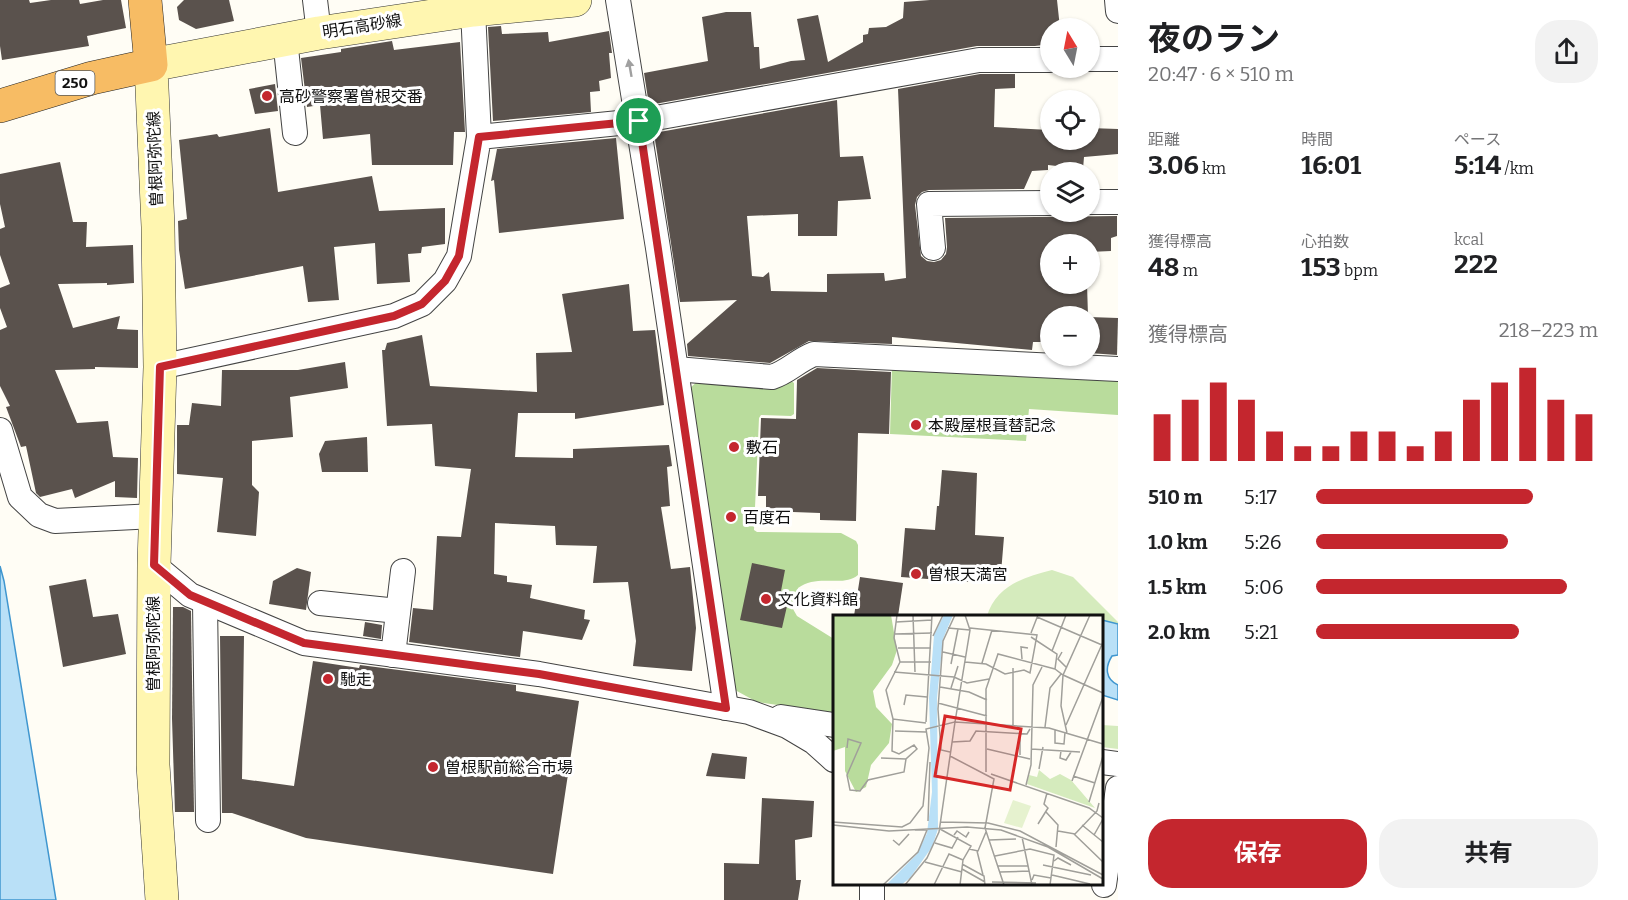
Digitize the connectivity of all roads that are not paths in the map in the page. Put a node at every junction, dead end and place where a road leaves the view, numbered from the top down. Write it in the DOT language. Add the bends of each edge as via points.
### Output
graph roads {
  1 [pos="145,0"];
  2 [pos="315,0"];
  3 [pos="574,0"];
  4 [pos="618,0"];
  5 [pos="1117,0"];
  6 [pos="473,10"];
  7 [pos="1118,11"];
  8 [pos="319,33"];
  9 [pos="285,39"];
  10 [pos="1100,59"];
  11 [pos="1118,59"];
  12 [pos="1040,60"];
  13 [pos="150,64"];
  14 [pos="2,103"];
  15 [pos="639,121"];
  16 [pos="295,133"];
  17 [pos="479,137"];
  18 [pos="1100,202"];
  19 [pos="1118,202"];
  20 [pos="1040,203"];
  21 [pos="933,248"];
  22 [pos="160,367"];
  23 [pos="676,369"];
  24 [pos="1118,369"];
  25 [pos="0,430"];
  26 [pos="155,516"];
  27 [pos="154,565"];
  28 [pos="404,571"];
  29 [pos="205,602"];
  30 [pos="320,603"];
  31 [pos="399,611"];
  32 [pos="393,655"];
  33 [pos="726,708"];
  34 [pos="749,712"];
  35 [pos="833,725"];
  36 [pos="833,759"];
  37 [pos="1103,762"];
  38 [pos="1118,764"];
  39 [pos="1118,789"];
  40 [pos="208,820"];
  41 [pos="1104,885"];
  42 [pos="162,900"];
  1 -- 13 [label="highway"];
  2 -- 8 [label="street"];
  3 -- 6 [label="main road, 明石高砂線"];
  15 -- 4 [label="street, one-way"];
  5 -- 7 [label="street"];
  6 -- 8 [label="main road, 明石高砂線"];
  6 -- 17 [label="street"];
  8 -- 9 [label="main road, 明石高砂線"];
  9 -- 13 [label="main road, 明石高砂線"];
  9 -- 16 [label="street"];
  10 -- 11 [label="street"];
  12 -- 15 [label="street" via="979,60"];
  13 -- 14 [label="highway, 250"];
  13 -- 22 [label="main road, 曽根阿弥陀線"];
  15 -- 17 [label="street"];
  15 -- 23 [label="street"];
  17 -- 22 [label="street" via="459,256 445,281 422,304 394,316"];
  18 -- 19 [label="street"];
  20 -- 21 [label="street" via="929,204"];
  22 -- 26 [label="main road, 曽根阿弥陀線"];
  23 -- 24 [label="street" via="772,377 784,374 801,359 814,354"];
  23 -- 33 [label="street"];
  25 -- 26 [label="street" via="20,497 39,515 55,521"];
  26 -- 27 [label="main road, 曽根阿弥陀線"];
  27 -- 29 [label="street" via="190,595"];
  27 -- 42 [label="main road, 曽根阿弥陀線" via="153,765"];
  28 -- 31 [label="street"];
  29 -- 32 [label="street" via="304,643"];
  29 -- 40 [label="street"];
  30 -- 31 [label="street"];
  31 -- 32 [label="street"];
  32 -- 33 [label="street" via="539,674"];
  33 -- 34 [label="street"];
  34 -- 35 [label="street"];
  34 -- 36 [label="street" via="788,726"];
  37 -- 38 [label="street"];
  39 -- 41 [label="street"];
}
